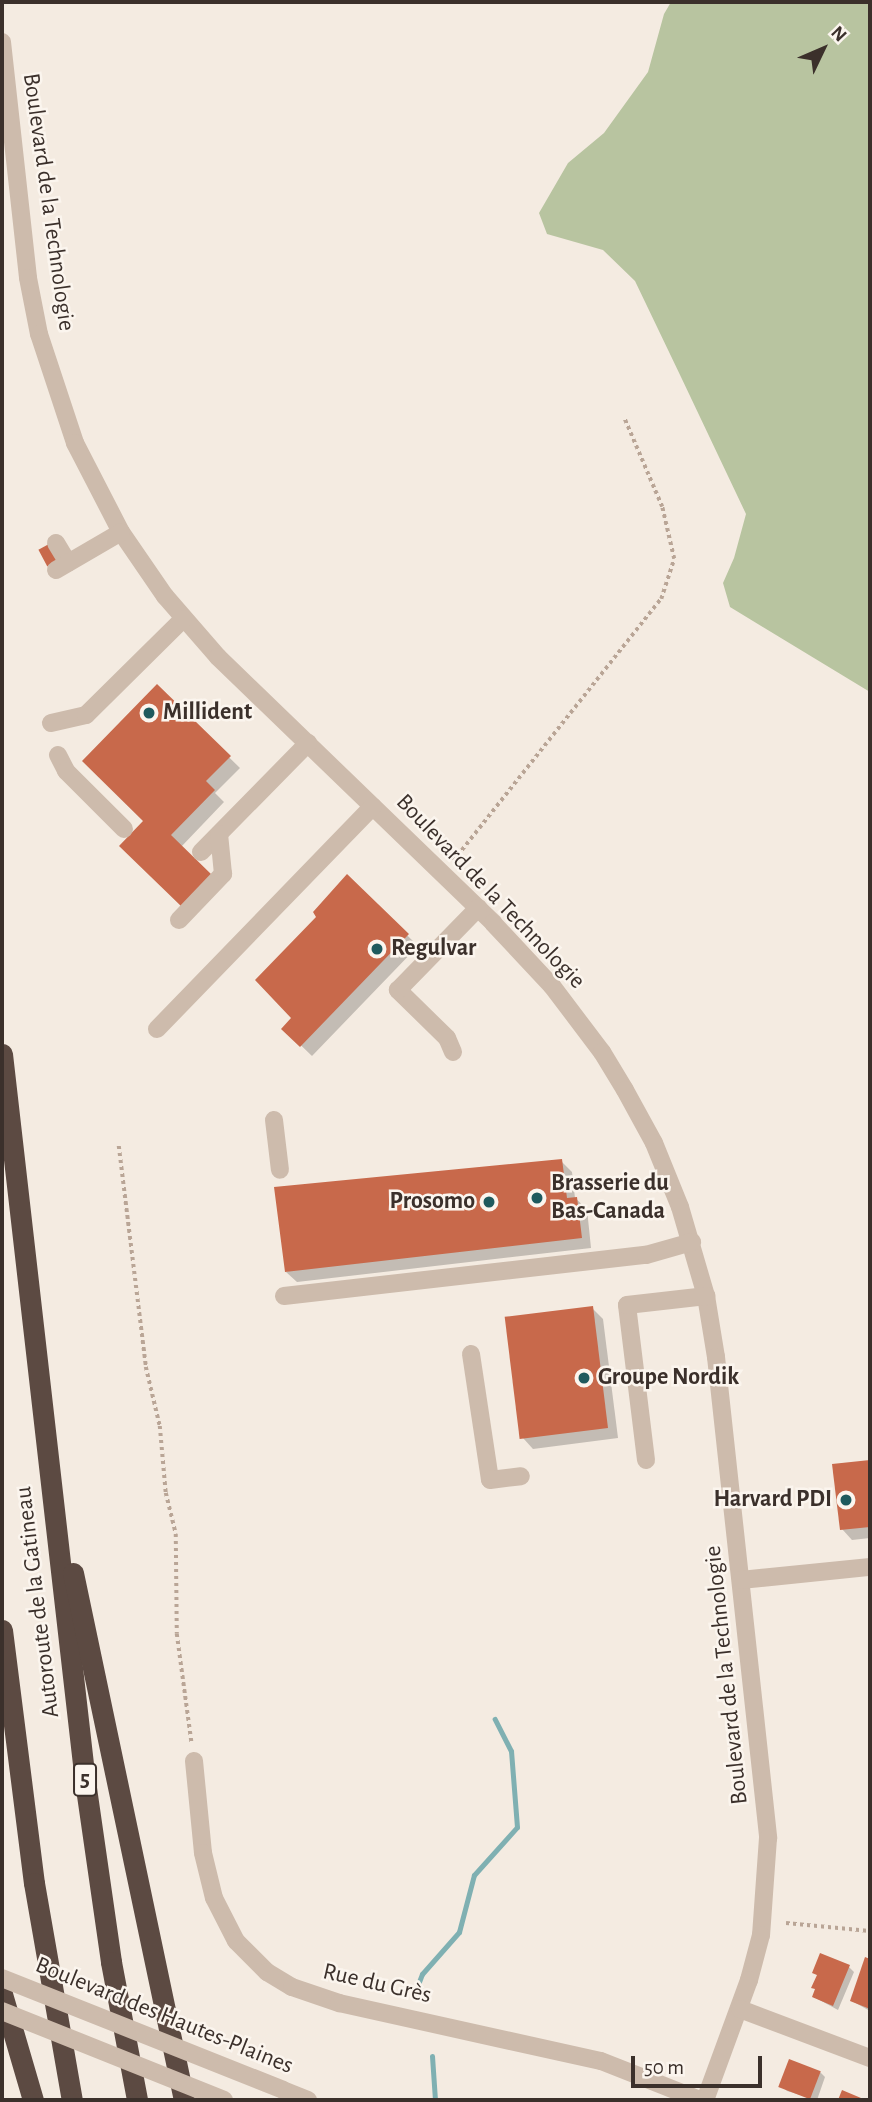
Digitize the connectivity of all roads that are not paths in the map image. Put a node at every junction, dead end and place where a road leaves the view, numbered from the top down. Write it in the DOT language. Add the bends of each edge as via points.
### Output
graph roads {
  1 [pos="2,42"];
  2 [pos="121,532"];
  3 [pos="56,543"];
  4 [pos="183,619"];
  5 [pos="51,723"];
  6 [pos="308,743"];
  7 [pos="58,755"];
  8 [pos="373,806"];
  9 [pos="124,829"];
  10 [pos="219,834"];
  11 [pos="201,852"];
  12 [pos="478,908"];
  13 [pos="178,920"];
  14 [pos="157,1029"];
  15 [pos="453,1052"];
  16 [pos="2,1054"];
  17 [pos="274,1120"];
  18 [pos="280,1170"];
  19 [pos="692,1242"];
  20 [pos="284,1296"];
  21 [pos="706,1297"];
  22 [pos="471,1354"];
  23 [pos="47,1458"];
  24 [pos="646,1460"];
  25 [pos="520,1476"];
  26 [pos="870,1567"];
  27 [pos="741,1580"];
  28 [pos="2,1630"];
  29 [pos="194,1761"];
  30 [pos="2,1978"];
  31 [pos="2,1994"];
  32 [pos="740,2009"];
  33 [pos="2,2011"];
  34 [pos="870,2058"];
  35 [pos="33,2100"];
  36 [pos="72,2100"];
  37 [pos="137,2100"];
  38 [pos="184,2100"];
  39 [pos="224,2100"];
  40 [pos="308,2100"];
  41 [pos="700,2100"];
  42 [pos="705,2100"];
  1 -- 2 [label="street, Boulevard de la Technologie" via="28,278 39,334 75,443"];
  2 -- 3 [label="street" via="62,567"];
  2 -- 4 [label="street, Boulevard de la Technologie"];
  4 -- 5 [label="street" via="86,715"];
  4 -- 6 [label="street, Boulevard de la Technologie"];
  6 -- 8 [label="street, Boulevard de la Technologie"];
  6 -- 10 [label="street"];
  7 -- 9 [label="street" via="66,771"];
  8 -- 12 [label="street, Boulevard de la Technologie"];
  8 -- 14 [label="street"];
  10 -- 11 [label="street"];
  10 -- 13 [label="street" via="223,874"];
  12 -- 15 [label="street" via="398,990 447,1038"];
  12 -- 19 [label="street, Boulevard de la Technologie" via="552,986 612,1068 659,1154"];
  16 -- 23 [label="highway, Autoroute de la Gatineau / 5"];
  17 -- 18 [label="street"];
  19 -- 20 [label="street" via="646,1255"];
  19 -- 21 [label="street, Boulevard de la Technologie"];
  21 -- 24 [label="street" via="627,1305"];
  21 -- 27 [label="street, Boulevard de la Technologie"];
  22 -- 25 [label="street" via="490,1479"];
  23 -- 37 [label="highway, Autoroute de la Gatineau / 5" via="98,1875"];
  23 -- 38 [label="highway"];
  26 -- 27 [label="street"];
  27 -- 32 [label="street, Boulevard de la Technologie" via="768,1838 761,1935"];
  28 -- 36 [label="highway, Autoroute de la Gatineau" via="34,1883"];
  29 -- 41 [label="street, Rue du Grès" via="203,1853 216,1906 236,1941 273,1976 339,2003 601,2061"];
  30 -- 40 [label="street, Boulevard des Hautes-Plaines, bridge"];
  31 -- 35 [label="highway"];
  32 -- 34 [label="street"];
  32 -- 42 [label="street, Boulevard de la Technologie"];
  33 -- 39 [label="street, bridge"];
}
